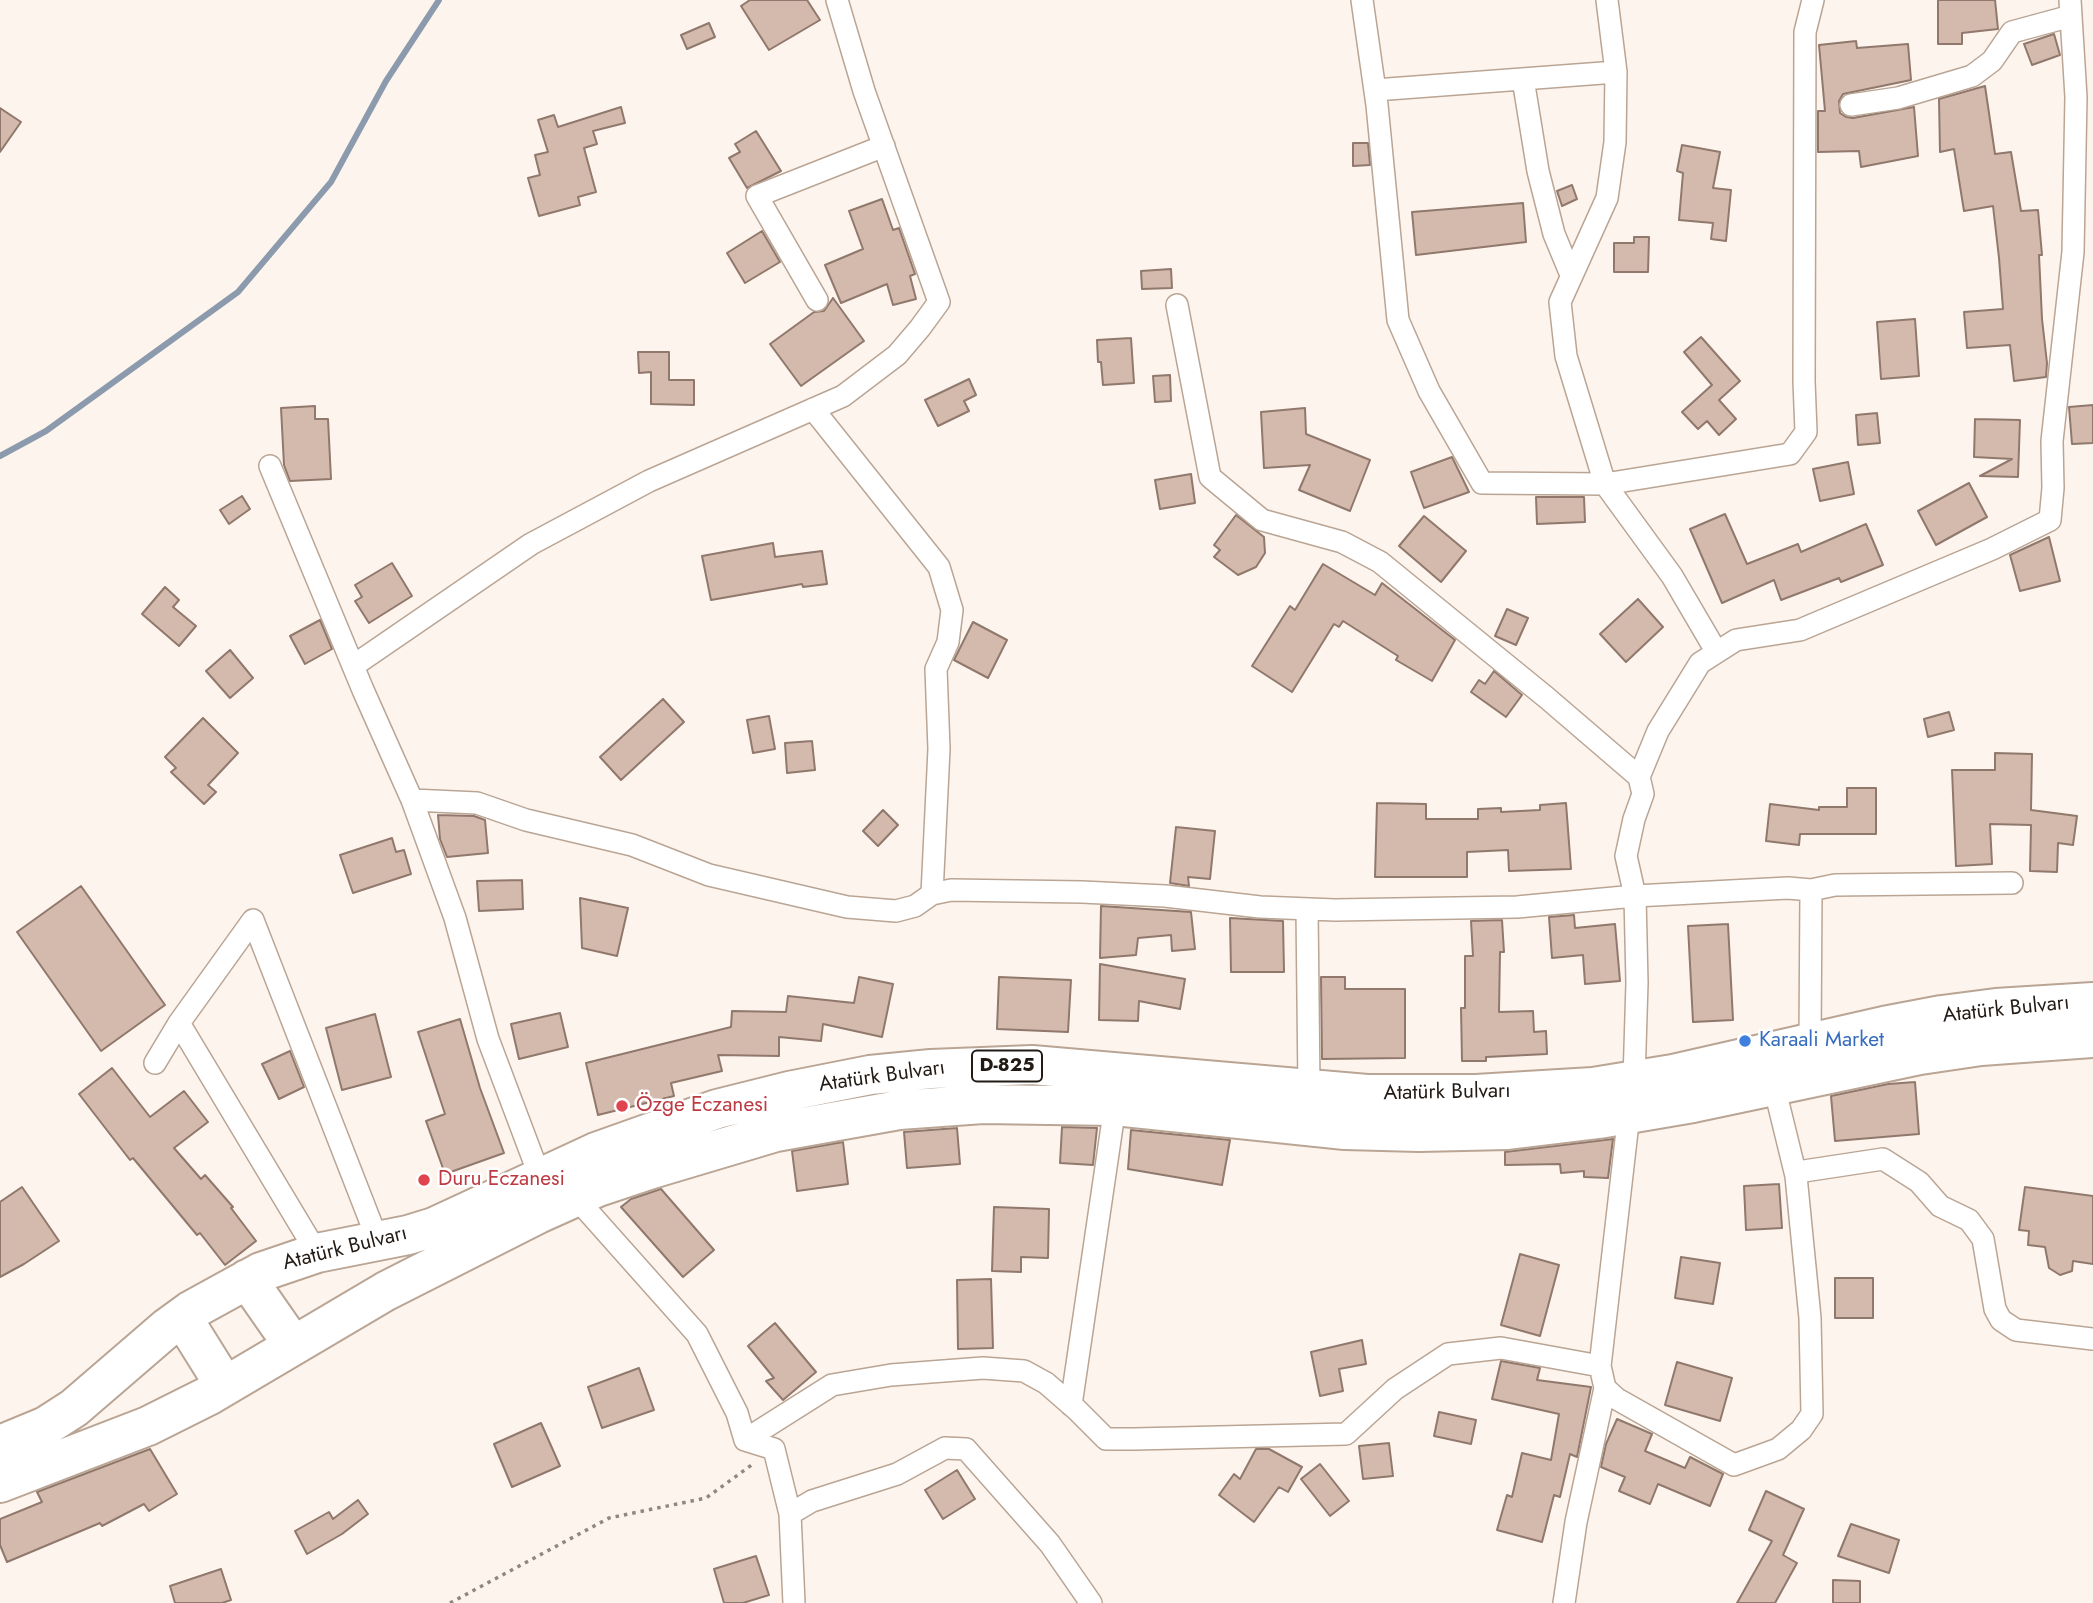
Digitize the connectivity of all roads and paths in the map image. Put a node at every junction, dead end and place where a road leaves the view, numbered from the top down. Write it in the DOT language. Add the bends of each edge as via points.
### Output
graph roads {
  1 [pos="838,0"];
  2 [pos="1362,0"];
  3 [pos="1607,0"];
  4 [pos="1814,0"];
  5 [pos="2071,8"];
  6 [pos="1616,72"];
  7 [pos="1524,79"];
  8 [pos="1375,90"];
  9 [pos="2085,97"];
  10 [pos="1851,105"];
  11 [pos="884,146"];
  12 [pos="1572,275"];
  13 [pos="817,300"];
  14 [pos="1177,305"];
  15 [pos="813,409"];
  16 [pos="270,466"];
  17 [pos="1605,484"];
  18 [pos="1716,651"];
  19 [pos="353,666"];
  20 [pos="1639,777"];
  21 [pos="412,800"];
  22 [pos="2012,883"];
  23 [pos="1811,890"];
  24 [pos="932,894"];
  25 [pos="1635,897"];
  26 [pos="1307,909"];
  27 [pos="2093,1002"];
  28 [pos="180,1023"];
  29 [pos="2093,1038"];
  30 [pos="1811,1044"];
  31 [pos="155,1063"];
  32 [pos="1774,1086"];
  33 [pos="1309,1088"];
  34 [pos="1632,1097"];
  35 [pos="1115,1106"];
  36 [pos="1796,1176"];
  37 [pos="540,1177"];
  38 [pos="576,1198"];
  39 [pos="378,1241"];
  40 [pos="317,1252"];
  41 [pos="247,1279"];
  42 [pos="182,1317"];
  43 [pos="2093,1339"];
  44 [pos="293,1345"];
  45 [pos="1600,1366"];
  46 [pos="225,1386"];
  47 [pos="1605,1388"];
  48 [pos="1071,1405"];
  49 [pos="745,1440"];
  50 [pos="0,1445"];
  51 [pos="774,1449"];
  52 [pos="0,1483"];
  53 [pos="790,1514"];
  54 [pos="450,1603"];
  55 [pos="794,1603"];
  56 [pos="1091,1603"];
  57 [pos="1564,1603"];
  1 -- 11 [label="street"];
  2 -- 8 [label="street"];
  3 -- 6 [label="street"];
  4 -- 17 [label="street" via="1805,32 1806,432 1790,454"];
  5 -- 9 [label="street"];
  5 -- 10 [label="street" via="2012,32 1992,61 1972,76 1898,98"];
  6 -- 7 [label="street"];
  6 -- 12 [label="street" via="1615,142 1607,198"];
  7 -- 8 [label="street"];
  7 -- 12 [label="street" via="1538,171 1554,234"];
  8 -- 17 [label="street" via="1398,320 1429,391 1482,484"];
  9 -- 18 [label="street" via="2052,441 2050,520 1800,630 1736,640"];
  11 -- 13 [label="street" via="757,197"];
  11 -- 15 [label="street" via="939,302 897,355 843,396"];
  12 -- 17 [label="street" via="1560,302 1566,356"];
  14 -- 20 [label="street" via="1210,477 1262,520 1342,542 1380,562"];
  15 -- 19 [label="street" via="649,481 531,544"];
  15 -- 24 [label="street" via="939,567 952,610 948,642 936,669 939,749"];
  16 -- 19 [label="street"];
  17 -- 18 [label="street" via="1672,576"];
  18 -- 20 [label="street" via="1700,663 1658,731"];
  19 -- 21 [label="street"];
  20 -- 25 [label="street" via="1643,794 1626,856"];
  21 -- 24 [label="street" via="477,803 526,820 632,845 709,875 847,907 896,911 915,906"];
  21 -- 37 [label="street" via="455,918 488,1039"];
  22 -- 23 [label="street" via="1835,885"];
  23 -- 25 [label="street"];
  23 -- 30 [label="street"];
  24 -- 26 [label="street" via="951,890 1082,892"];
  25 -- 26 [label="street" via="1517,907"];
  25 -- 34 [label="street"];
  26 -- 33 [label="street"];
  27 -- 30 [label="highway, Atatürk Bulvarı / D-825" via="1942,1015"];
  28 -- 31 [label="street"];
  28 -- 39 [label="street" via="253,920"];
  28 -- 40 [label="street"];
  29 -- 32 [label="highway, Atatürk Bulvarı / D-825" via="1920,1055"];
  30 -- 34 [label="highway, Atatürk Bulvarı / D-825"];
  32 -- 34 [label="highway, Atatürk Bulvarı / D-825"];
  32 -- 36 [label="street"];
  33 -- 34 [label="highway, Atatürk Bulvarı / D-825" via="1367,1094 1476,1094 1593,1087"];
  33 -- 37 [label="highway, Atatürk Bulvarı / D-825" via="1032,1065 870,1075 717,1109"];
  34 -- 35 [label="highway, Atatürk Bulvarı" via="1508,1130 1419,1132 1345,1130"];
  34 -- 45 [label="street"];
  35 -- 38 [label="highway, Atatürk Bulvarı" via="941,1106 837,1119 652,1168"];
  35 -- 48 [label="street"];
  36 -- 43 [label="street" via="1883,1159 1919,1182 1940,1206 1969,1220 1983,1239 1994,1309 2001,1320 2017,1331"];
  36 -- 47 [label="street" via="1810,1318 1812,1414 1801,1430 1778,1449 1734,1465"];
  37 -- 39 [label="highway, Atatürk Bulvarı / D-825" via="456,1218"];
  38 -- 44 [label="highway, Atatürk Bulvarı" via="386,1291"];
  38 -- 49 [label="street" via="697,1334 737,1413"];
  39 -- 40 [label="highway, Atatürk Bulvarı / D-825"];
  40 -- 41 [label="highway, Atatürk Bulvarı / D-825"];
  41 -- 42 [label="highway, Atatürk Bulvarı / D-825"];
  41 -- 44 [label="highway"];
  42 -- 46 [label="highway"];
  42 -- 50 [label="highway, Atatürk Bulvarı / D-825" via="74,1408 46,1426"];
  44 -- 46 [label="highway, Atatürk Bulvarı"];
  45 -- 47 [label="street"];
  45 -- 48 [label="street" via="1501,1348 1448,1354 1395,1389 1346,1434 1106,1439"];
  46 -- 52 [label="highway, Atatürk Bulvarı" via="148,1426"];
  47 -- 57 [label="street"];
  48 -- 49 [label="street" via="1024,1371 983,1368 891,1375 832,1385"];
  49 -- 51 [label="street"];
  51 -- 53 [label="street"];
  51 -- 54 [label="path" via="706,1498 609,1518"];
  53 -- 55 [label="street"];
  53 -- 56 [label="street" via="897,1474 945,1448 967,1448 1049,1544"];
}
